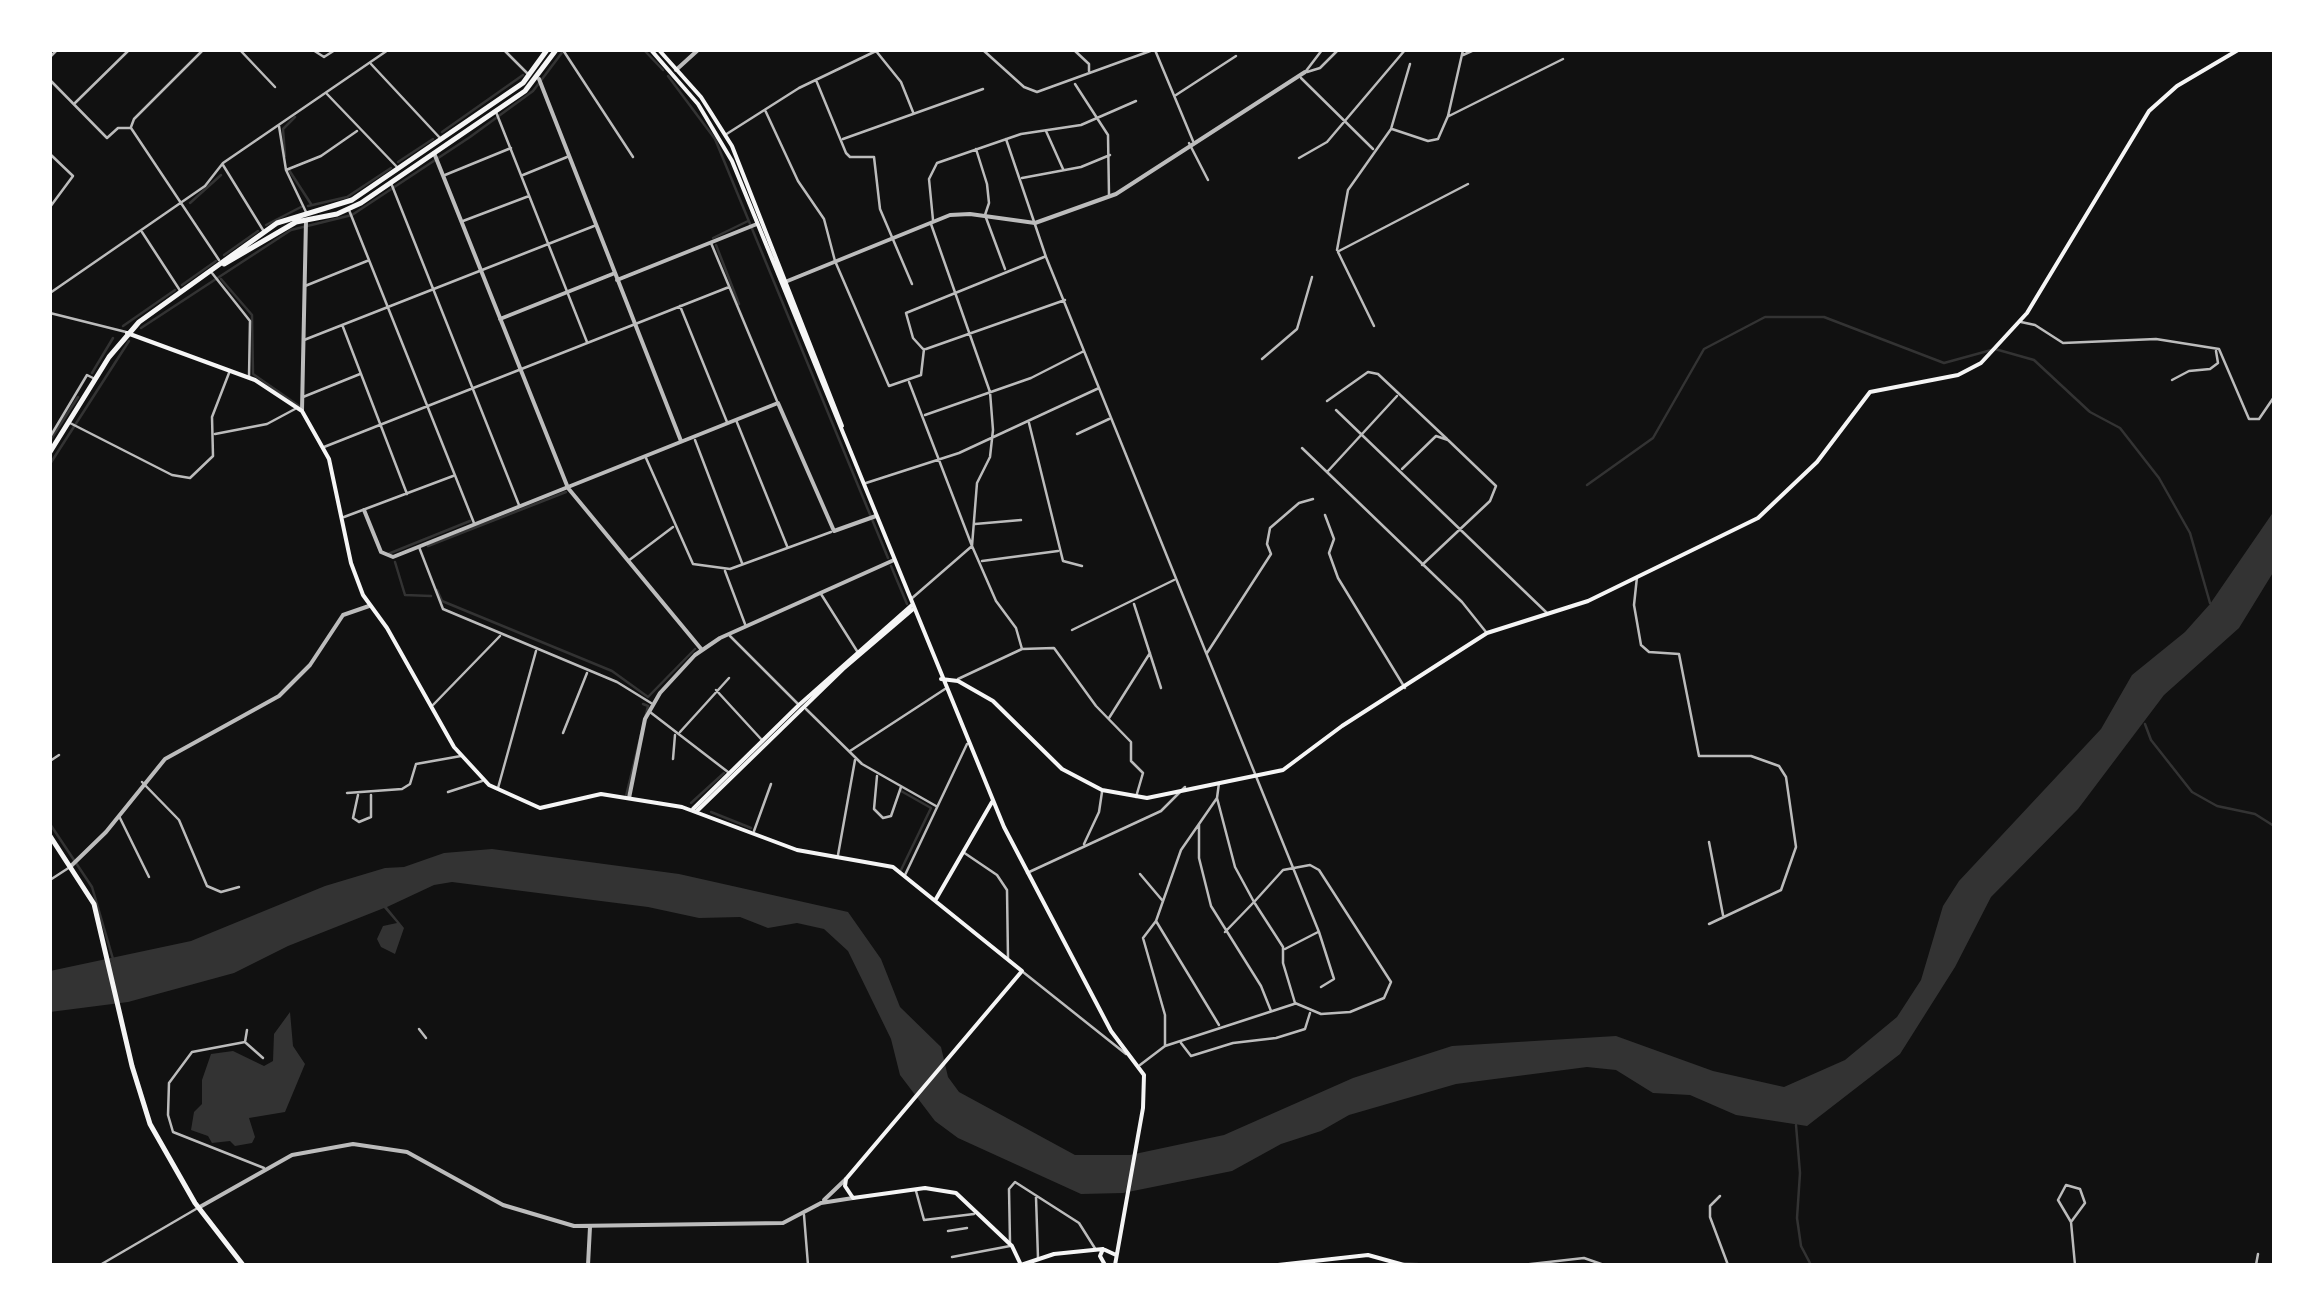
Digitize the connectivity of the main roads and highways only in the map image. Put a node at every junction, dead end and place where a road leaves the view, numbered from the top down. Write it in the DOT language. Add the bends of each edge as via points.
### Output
graph roads {
  1 [pos="547,50"];
  2 [pos="560,50"];
  3 [pos="651,50"];
  4 [pos="659,50"];
  5 [pos="2238,50"];
  6 [pos="675,71"];
  7 [pos="723,137"];
  8 [pos="306,216"];
  9 [pos="223,265"];
  10 [pos="784,283"];
  11 [pos="127,333"];
  12 [pos="51,447"];
  13 [pos="912,604"];
  14 [pos="941,679"];
  15 [pos="801,706"];
  16 [pos="992,802"];
  17 [pos="696,810"];
  18 [pos="50,836"];
  19 [pos="936,900"];
  20 [pos="1114,1035"];
  21 [pos="1104,1039"];
  22 [pos="1100,1250"];
  23 [pos="1017,1255"];
  24 [pos="1116,1256"];
  25 [pos="1035,1259"];
  26 [pos="1301,1263"];
  27 [pos="243,1265"];
  28 [pos="1021,1265"];
  29 [pos="1106,1265"];
  30 [pos="1114,1265"];
  31 [pos="1278,1265"];
  32 [pos="1403,1265"];
  1 -- 8 [label="highway" via="531,76 441,140 352,200"];
  2 -- 8 [label="highway" via="539,78 496,112 350,210"];
  3 -- 6 [label="main road"];
  4 -- 6 [label="main road"];
  5 -- 14 [label="main road" via="2177,86 2142,120 2020,322 1991,355 1966,372 1870,392 1817,462 1762,515 1703,548 1487,634 1334,731 1297,763 1256,779 1136,798 1102,790 1069,774 1004,709 958,680"];
  6 -- 7 [label="main road"];
  7 -- 10 [label="main road"];
  7 -- 10 [label="main road" via="764,222"];
  8 -- 9 [label="highway"];
  8 -- 9 [label="highway" via="265,232"];
  9 -- 11 [label="highway"];
  10 -- 13 [label="main road"];
  11 -- 12 [label="highway"];
  11 -- 17 [label="main road" via="249,378 302,411 324,447 354,573 369,606 461,756 483,780 540,808 594,795"];
  13 -- 14 [label="main road"];
  13 -- 15 [label="main road"];
  13 -- 15 [label="main road"];
  14 -- 16 [label="main road"];
  15 -- 17 [label="main road"];
  15 -- 17 [label="main road"];
  16 -- 19 [label="main road"];
  16 -- 20 [label="main road"];
  17 -- 19 [label="main road" via="797,850 878,862"];
  18 -- 27 [label="highway" via="92,896 150,1124 198,1208"];
  19 -- 23 [label="main road" via="1022,971 846,1179 846,1190 853,1198 947,1190"];
  20 -- 21 [label="main road"];
  20 -- 24 [label="main road" via="1146,1083"];
  22 -- 24 [label="main road"];
  22 -- 25 [label="main road"];
  22 -- 29 [label="main road"];
  23 -- 25 [label="main road"];
  23 -- 28 [label="main road"];
  24 -- 30 [label="main road"];
  25 -- 28 [label="main road"];
  26 -- 31 [label="main road"];
  26 -- 32 [label="main road" via="1368,1255"];
}
